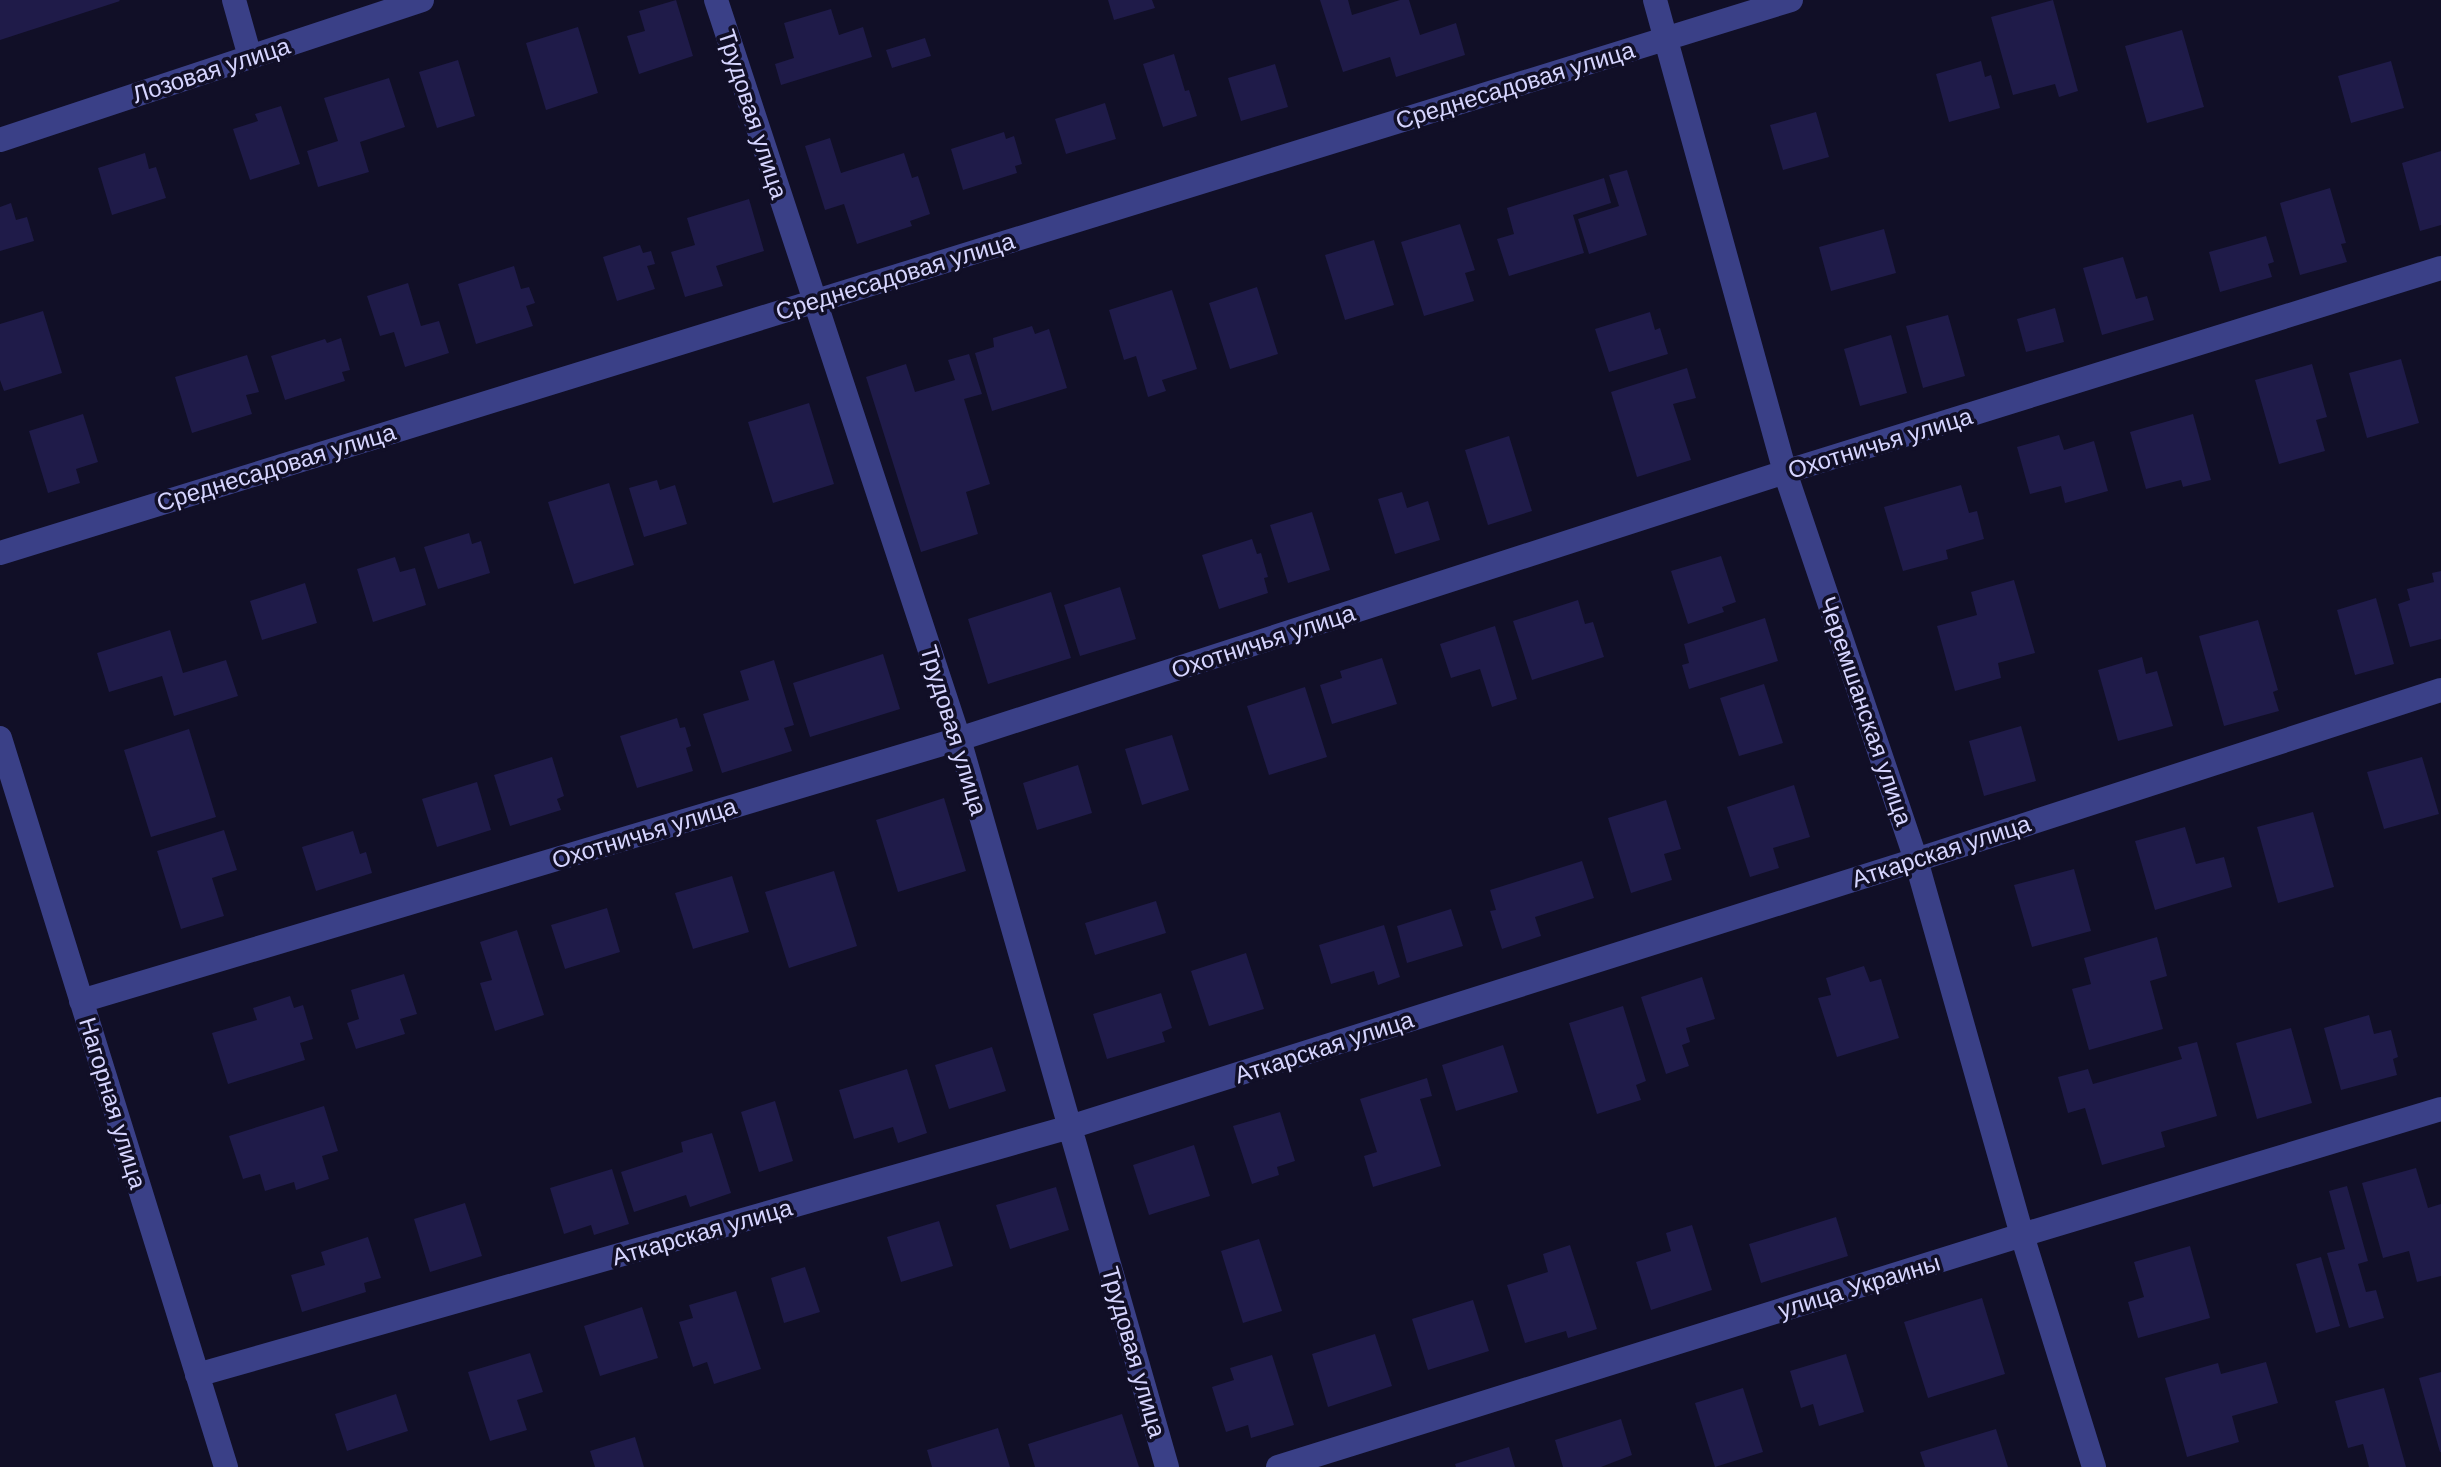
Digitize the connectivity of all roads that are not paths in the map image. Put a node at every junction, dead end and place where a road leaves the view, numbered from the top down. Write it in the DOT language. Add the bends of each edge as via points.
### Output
graph roads {
  1 [pos="234,0"];
  2 [pos="422,0"];
  3 [pos="716,0"];
  4 [pos="1655,0"];
  5 [pos="1791,0"];
  6 [pos="1666,38"];
  7 [pos="250,57"];
  8 [pos="0,140"];
  9 [pos="2441,268"];
  10 [pos="814,301"];
  11 [pos="1785,472"];
  12 [pos="0,553"];
  13 [pos="2441,690"];
  14 [pos="0,738"];
  15 [pos="959,739"];
  16 [pos="8,790"];
  17 [pos="1916,860"];
  18 [pos="81,1001"];
  19 [pos="2441,1109"];
  20 [pos="1070,1127"];
  21 [pos="2022,1235"];
  22 [pos="197,1375"];
  23 [pos="226,1467"];
  24 [pos="1167,1467"];
  25 [pos="1278,1467"];
  26 [pos="2094,1467"];
  1 -- 7 [label="street"];
  2 -- 7 [label="street, Лозовая улица"];
  3 -- 10 [label="street, Трудовая улица"];
  4 -- 6 [label="street, Черемшанская улица"];
  5 -- 6 [label="street, Среднесадовая улица"];
  6 -- 10 [label="street, Среднесадовая улица"];
  6 -- 11 [label="street, Черемшанская улица"];
  7 -- 8 [label="street, Лозовая улица"];
  9 -- 11 [label="street, Охотничья улица"];
  10 -- 12 [label="street, Среднесадовая улица"];
  10 -- 15 [label="street, Трудовая улица"];
  11 -- 15 [label="street, Охотничья улица"];
  11 -- 17 [label="street, Черемшанская улица"];
  13 -- 17 [label="street, Аткарская улица"];
  14 -- 16 [label="street, Нагорная улица"];
  15 -- 18 [label="street, Охотничья улица"];
  15 -- 20 [label="street, Трудовая улица"];
  16 -- 18 [label="street, Нагорная улица"];
  17 -- 20 [label="street, Аткарская улица"];
  17 -- 21 [label="street, Черемшанская улица"];
  18 -- 22 [label="street, Нагорная улица"];
  19 -- 21 [label="street, улица Украины"];
  20 -- 22 [label="street, Аткарская улица"];
  20 -- 24 [label="street, Трудовая улица"];
  21 -- 25 [label="street, улица Украины"];
  21 -- 26 [label="street, Черемшанская улица"];
  22 -- 23 [label="street, Нагорная улица"];
}
